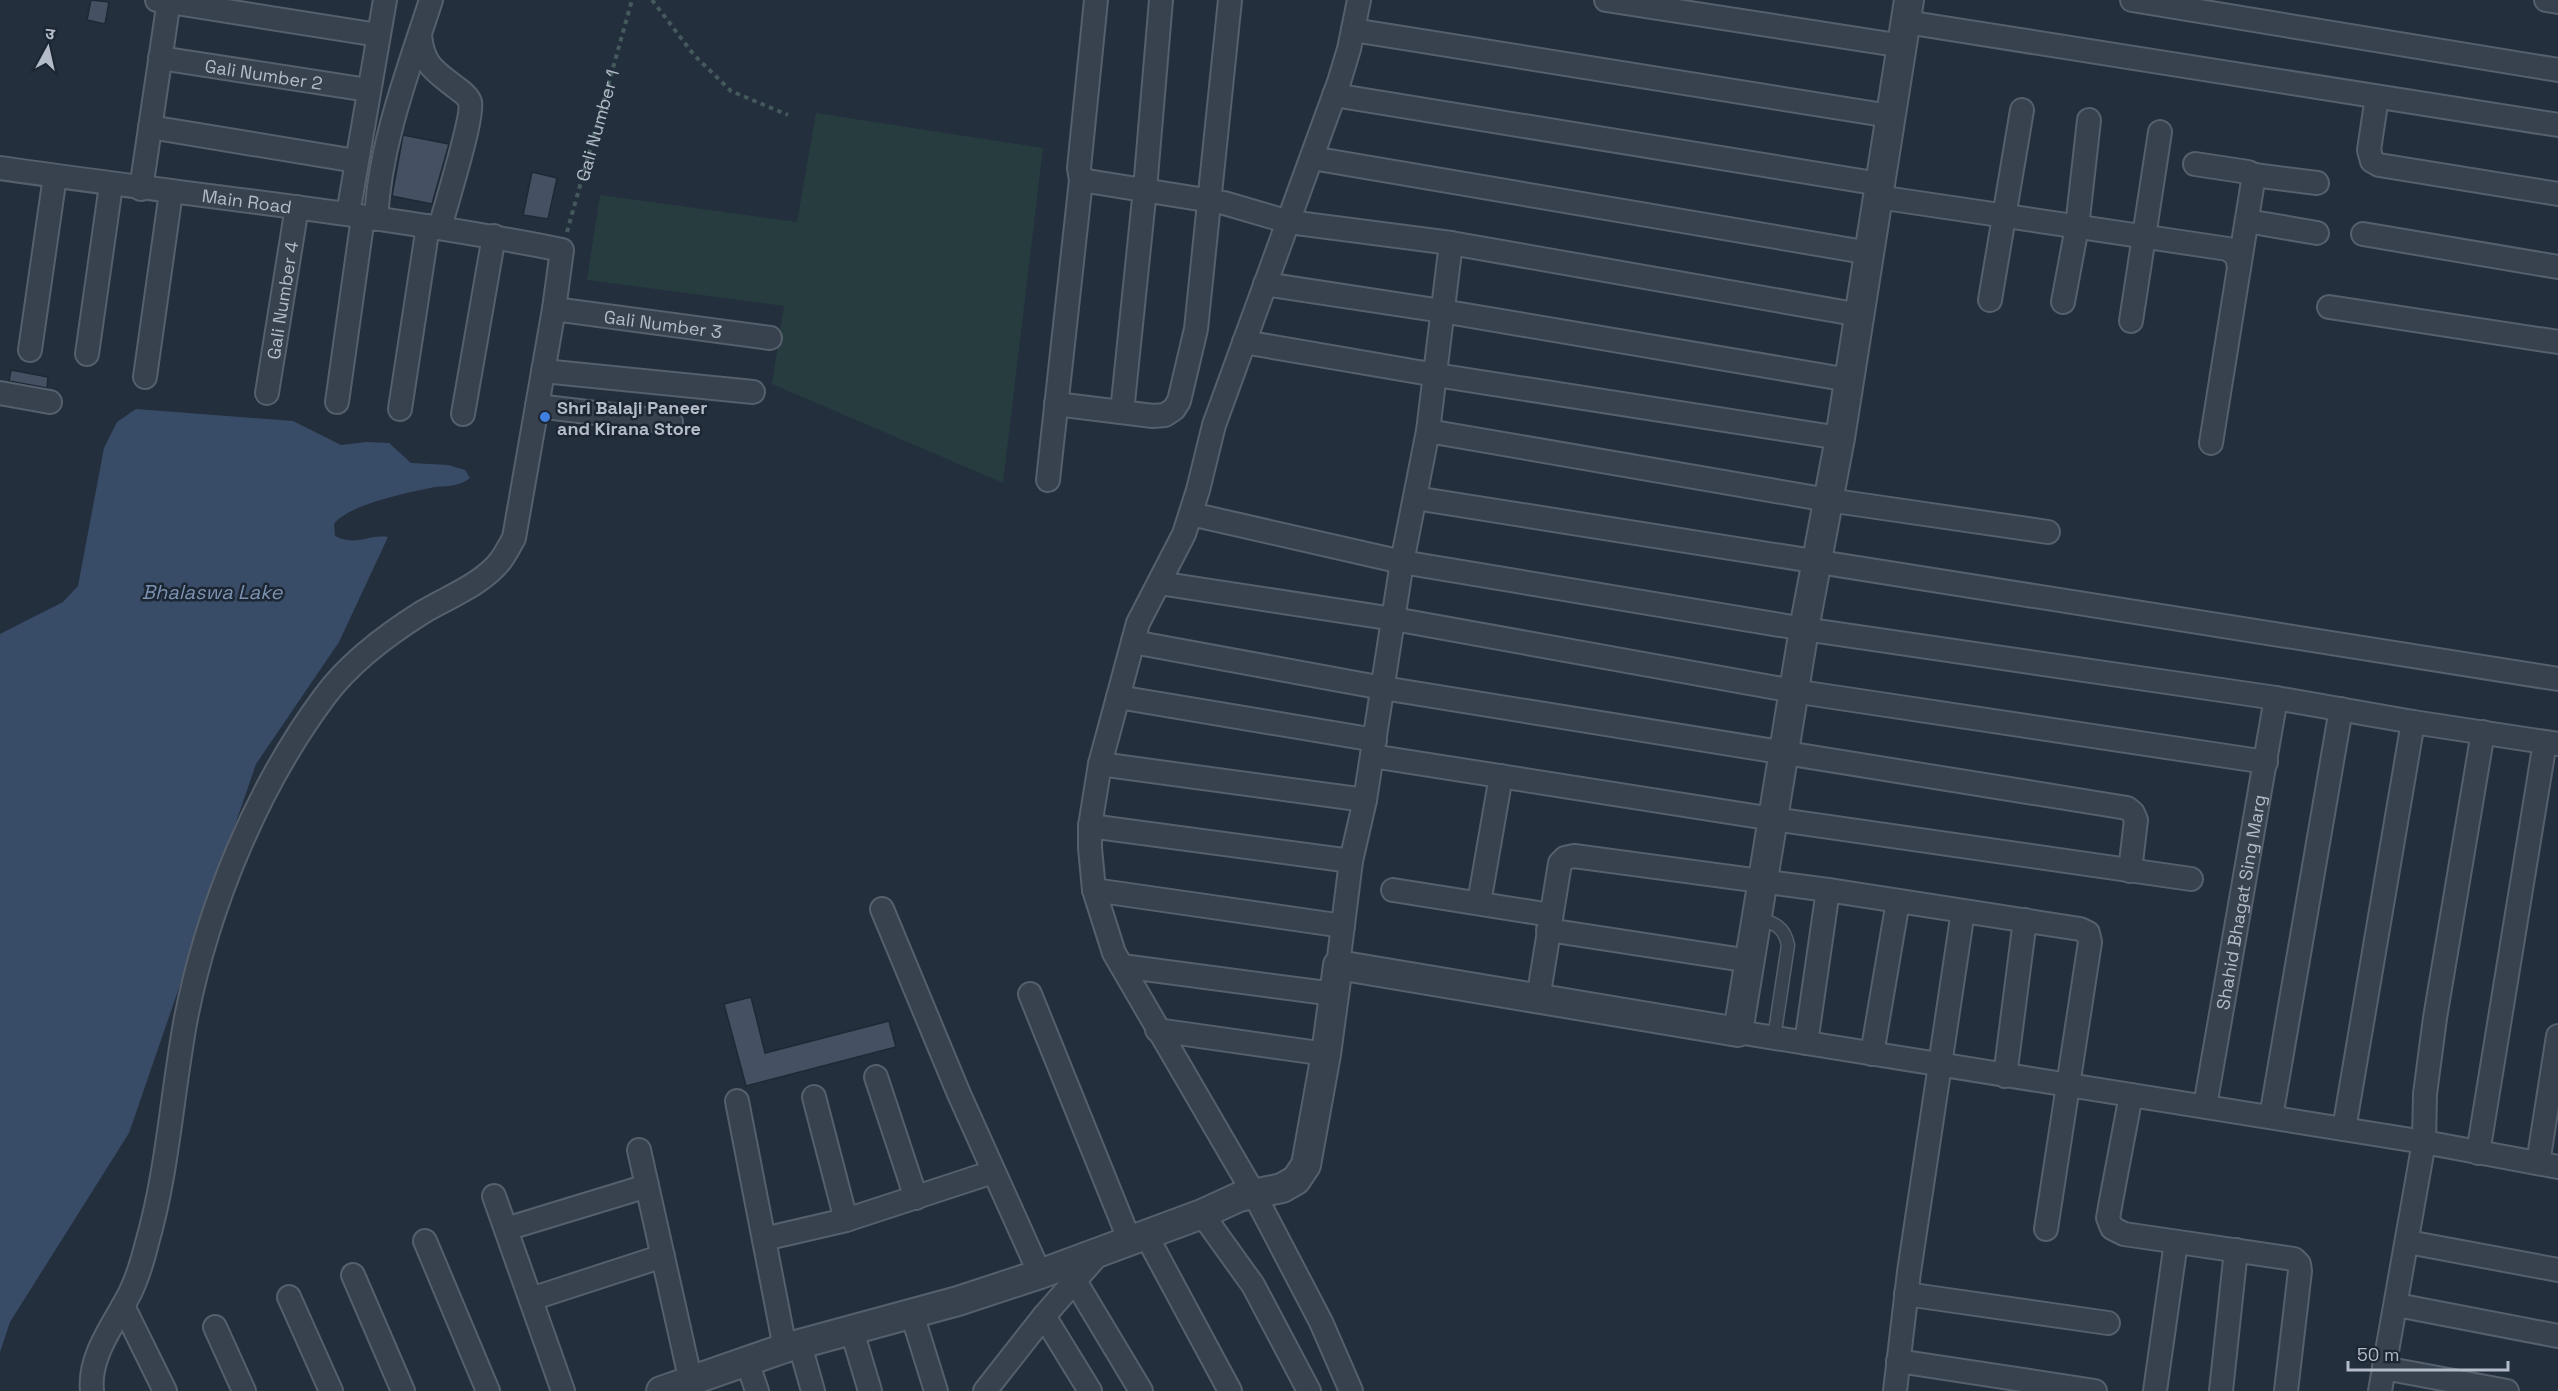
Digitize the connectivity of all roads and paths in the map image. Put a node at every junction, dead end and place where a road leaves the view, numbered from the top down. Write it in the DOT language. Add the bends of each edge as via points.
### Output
graph roads {
  1 [pos="385,0"];
  2 [pos="431,0"];
  3 [pos="632,0"];
  4 [pos="652,0"];
  5 [pos="1096,0"];
  6 [pos="1161,0"];
  7 [pos="1230,0"];
  8 [pos="1359,0"];
  9 [pos="1606,0"];
  10 [pos="2132,0"];
  11 [pos="2546,0"];
  12 [pos="165,1"];
  13 [pos="2558,2"];
  14 [pos="1906,22"];
  15 [pos="1353,30"];
  16 [pos="420,33"];
  17 [pos="378,35"];
  18 [pos="160,58"];
  19 [pos="2558,70"];
  20 [pos="368,90"];
  21 [pos="1334,95"];
  22 [pos="2378,97"];
  23 [pos="2022,110"];
  24 [pos="788,115"];
  25 [pos="1890,116"];
  26 [pos="2089,120"];
  27 [pos="2558,125"];
  28 [pos="150,127"];
  29 [pos="2160,132"];
  30 [pos="1312,158"];
  31 [pos="357,160"];
  32 [pos="2195,164"];
  33 [pos="0,168"];
  34 [pos="2254,175"];
  35 [pos="55,176"];
  36 [pos="1081,180"];
  37 [pos="2317,183"];
  38 [pos="111,184"];
  39 [pos="141,189"];
  40 [pos="1145,189"];
  41 [pos="1879,191"];
  42 [pos="171,192"];
  43 [pos="2558,194"];
  44 [pos="1209,201"];
  45 [pos="297,207"];
  46 [pos="2004,216"];
  47 [pos="362,217"];
  48 [pos="1283,220"];
  49 [pos="2247,221"];
  50 [pos="434,227"];
  51 [pos="2077,227"];
  52 [pos="2317,233"];
  53 [pos="2362,234"];
  54 [pos="494,236"];
  55 [pos="2145,237"];
  56 [pos="1451,243"];
  57 [pos="562,250"];
  58 [pos="1870,252"];
  59 [pos="2558,267"];
  60 [pos="2240,268"];
  61 [pos="1265,284"];
  62 [pos="1990,300"];
  63 [pos="2063,302"];
  64 [pos="2329,307"];
  65 [pos="554,309"];
  66 [pos="1442,311"];
  67 [pos="1860,315"];
  68 [pos="2131,321"];
  69 [pos="770,338"];
  70 [pos="1244,342"];
  71 [pos="2558,342"];
  72 [pos="30,350"];
  73 [pos="87,354"];
  74 [pos="543,371"];
  75 [pos="1436,375"];
  76 [pos="145,377"];
  77 [pos="1849,380"];
  78 [pos="753,392"];
  79 [pos="0,393"];
  80 [pos="267,393"];
  81 [pos="50,402"];
  82 [pos="337,402"];
  83 [pos="1056,404"];
  84 [pos="537,406"];
  85 [pos="400,409"];
  86 [pos="1122,412"];
  87 [pos="463,414"];
  88 [pos="671,422"];
  89 [pos="1428,431"];
  90 [pos="1840,438"];
  91 [pos="2211,443"];
  92 [pos="1048,480"];
  93 [pos="1415,498"];
  94 [pos="1828,500"];
  95 [pos="1191,514"];
  96 [pos="2048,532"];
  97 [pos="1816,561"];
  98 [pos="1402,562"];
  99 [pos="1158,582"];
  100 [pos="1394,619"];
  101 [pos="1803,629"];
  102 [pos="1133,642"];
  103 [pos="2558,679"];
  104 [pos="1383,688"];
  105 [pos="1793,691"];
  106 [pos="1118,697"];
  107 [pos="2277,698"];
  108 [pos="2341,709"];
  109 [pos="2413,722"];
  110 [pos="2483,732"];
  111 [pos="2551,743"];
  112 [pos="1373,748"];
  113 [pos="1784,752"];
  114 [pos="2266,762"];
  115 [pos="1100,764"];
  116 [pos="1501,777"];
  117 [pos="1365,800"];
  118 [pos="1773,819"];
  119 [pos="1090,826"];
  120 [pos="1350,861"];
  121 [pos="2130,871"];
  122 [pos="2191,879"];
  123 [pos="1764,882"];
  124 [pos="1094,890"];
  125 [pos="1393,890"];
  126 [pos="1828,890"];
  127 [pos="1898,901"];
  128 [pos="1479,903"];
  129 [pos="882,909"];
  130 [pos="1963,911"];
  131 [pos="1757,918"];
  132 [pos="2025,920"];
  133 [pos="1550,922"];
  134 [pos="1343,926"];
  135 [pos="1750,961"];
  136 [pos="1338,965"];
  137 [pos="1122,966"];
  138 [pos="1030,994"];
  139 [pos="1334,994"];
  140 [pos="1538,999"];
  141 [pos="1157,1030"];
  142 [pos="1738,1032"];
  143 [pos="2558,1036"];
  144 [pos="1774,1038"];
  145 [pos="1806,1043"];
  146 [pos="1326,1054"];
  147 [pos="1872,1054"];
  148 [pos="1940,1064"];
  149 [pos="2005,1076"];
  150 [pos="876,1077"];
  151 [pos="2070,1087"];
  152 [pos="2131,1095"];
  153 [pos="814,1097"];
  154 [pos="737,1101"];
  155 [pos="2205,1106"];
  156 [pos="2271,1117"];
  157 [pos="2344,1129"];
  158 [pos="2424,1142"];
  159 [pos="639,1150"];
  160 [pos="2478,1153"];
  161 [pos="2548,1165"];
  162 [pos="993,1172"];
  163 [pos="647,1186"];
  164 [pos="494,1196"];
  165 [pos="916,1198"];
  166 [pos="1228,1202"];
  167 [pos="846,1220"];
  168 [pos="506,1228"];
  169 [pos="2046,1229"];
  170 [pos="1137,1236"];
  171 [pos="764,1239"];
  172 [pos="425,1241"];
  173 [pos="2176,1242"];
  174 [pos="2408,1242"];
  175 [pos="2236,1250"];
  176 [pos="1100,1252"];
  177 [pos="663,1256"];
  178 [pos="2558,1270"];
  179 [pos="1040,1274"];
  180 [pos="352,1275"];
  181 [pos="1075,1281"];
  182 [pos="1906,1294"];
  183 [pos="289,1297"];
  184 [pos="531,1299"];
  185 [pos="2397,1305"];
  186 [pos="123,1306"];
  187 [pos="912,1314"];
  188 [pos="1044,1316"];
  189 [pos="2108,1323"];
  190 [pos="215,1327"];
  191 [pos="852,1331"];
  192 [pos="2558,1336"];
  193 [pos="793,1347"];
  194 [pos="747,1361"];
  195 [pos="1898,1361"];
  196 [pos="2384,1368"];
  197 [pos="692,1386"];
  198 [pos="995,1387"];
  199 [pos="2095,1390"];
  200 [pos="93,1391"];
  201 [pos="165,1391"];
  202 [pos="244,1391"];
  203 [pos="331,1391"];
  204 [pos="403,1391"];
  205 [pos="488,1391"];
  206 [pos="563,1391"];
  207 [pos="661,1391"];
  208 [pos="757,1391"];
  209 [pos="813,1391"];
  210 [pos="870,1391"];
  211 [pos="936,1391"];
  212 [pos="1090,1391"];
  213 [pos="1142,1391"];
  214 [pos="1230,1391"];
  215 [pos="1309,1391"];
  216 [pos="1352,1391"];
  217 [pos="1895,1391"];
  218 [pos="2155,1391"];
  219 [pos="2221,1391"];
  220 [pos="2286,1391"];
  221 [pos="2380,1391"];
  222 [pos="2507,1391"];
  1 -- 17 [label="street"];
  2 -- 16 [label="street"];
  3 -- 57 [label="path, Gali Number 1"];
  4 -- 24 [label="path" via="694,55 732,92"];
  5 -- 36 [label="street"];
  6 -- 40 [label="street"];
  7 -- 44 [label="street"];
  8 -- 15 [label="street"];
  9 -- 14 [label="street"];
  10 -- 19 [label="street"];
  11 -- 13 [label="street"];
  12 -- 17 [label="street"];
  12 -- 18 [label="street"];
  14 -- 22 [label="street"];
  14 -- 25 [label="street"];
  15 -- 21 [label="street"];
  15 -- 25 [label="street"];
  16 -- 47 [label="street" via="384,152 378,186"];
  16 -- 50 [label="street" via="427,64 470,102 469,122"];
  17 -- 20 [label="street"];
  18 -- 20 [label="street, Gali Number 2"];
  18 -- 28 [label="street"];
  20 -- 31 [label="street"];
  21 -- 30 [label="street"];
  21 -- 41 [label="street"];
  22 -- 27 [label="street"];
  22 -- 43 [label="street" via="2369,150 2372,161 2379,165"];
  23 -- 46 [label="street"];
  25 -- 41 [label="street"];
  26 -- 51 [label="street"];
  28 -- 31 [label="street"];
  28 -- 39 [label="street"];
  29 -- 55 [label="street"];
  30 -- 48 [label="street"];
  30 -- 58 [label="street"];
  31 -- 47 [label="street"];
  32 -- 34 [label="street"];
  33 -- 35 [label="street, Main Road"];
  34 -- 37 [label="street"];
  34 -- 49 [label="street"];
  35 -- 38 [label="street, Main Road"];
  35 -- 72 [label="street"];
  36 -- 40 [label="street"];
  36 -- 83 [label="street"];
  38 -- 39 [label="street, Main Road"];
  38 -- 73 [label="street"];
  39 -- 42 [label="street, Main Road"];
  40 -- 44 [label="street"];
  40 -- 86 [label="street"];
  41 -- 46 [label="street"];
  41 -- 58 [label="street"];
  42 -- 45 [label="street, Main Road"];
  42 -- 76 [label="street"];
  44 -- 48 [label="street"];
  44 -- 86 [label="street" via="1196,328 1179,401 1165,415"];
  45 -- 47 [label="street, Main Road"];
  45 -- 80 [label="street, Gali Number 4"];
  46 -- 51 [label="street"];
  46 -- 62 [label="street"];
  47 -- 50 [label="street, Main Road"];
  47 -- 82 [label="street"];
  48 -- 56 [label="street"];
  48 -- 61 [label="street"];
  49 -- 52 [label="street"];
  49 -- 60 [label="street"];
  50 -- 54 [label="street, Main Road"];
  50 -- 85 [label="street"];
  51 -- 55 [label="street"];
  51 -- 63 [label="street"];
  53 -- 59 [label="street"];
  54 -- 57 [label="street, Main Road"];
  54 -- 87 [label="street"];
  55 -- 60 [label="street" via="2228,249 2237,256"];
  55 -- 68 [label="street"];
  56 -- 66 [label="street"];
  56 -- 67 [label="street"];
  57 -- 65 [label="street"];
  58 -- 67 [label="street"];
  60 -- 91 [label="street"];
  61 -- 66 [label="street"];
  61 -- 70 [label="street"];
  64 -- 71 [label="street"];
  65 -- 69 [label="street, Gali Number 3"];
  65 -- 74 [label="street"];
  66 -- 75 [label="street"];
  66 -- 77 [label="street"];
  67 -- 77 [label="street"];
  70 -- 75 [label="street"];
  70 -- 95 [label="street" via="1209,438"];
  74 -- 78 [label="street"];
  74 -- 84 [label="street"];
  75 -- 89 [label="street"];
  75 -- 90 [label="street"];
  77 -- 90 [label="street"];
  79 -- 81 [label="street"];
  83 -- 86 [label="street"];
  83 -- 92 [label="street"];
  84 -- 88 [label="street"];
  84 -- 186 [label="street" via="514,538 500,561 366,653 327,694 294,741 252,819 199,960 160,1191 147,1245"];
  89 -- 93 [label="street"];
  89 -- 94 [label="street"];
  90 -- 94 [label="street"];
  93 -- 97 [label="street"];
  93 -- 98 [label="street"];
  94 -- 96 [label="street"];
  94 -- 97 [label="street"];
  95 -- 98 [label="street"];
  95 -- 99 [label="street"];
  97 -- 101 [label="street"];
  97 -- 103 [label="street"];
  98 -- 100 [label="street"];
  98 -- 101 [label="street"];
  99 -- 100 [label="street"];
  99 -- 102 [label="street"];
  100 -- 104 [label="street"];
  100 -- 105 [label="street"];
  101 -- 105 [label="street"];
  101 -- 107 [label="street"];
  102 -- 104 [label="street"];
  102 -- 106 [label="street"];
  104 -- 112 [label="street"];
  104 -- 113 [label="street"];
  105 -- 113 [label="street"];
  105 -- 114 [label="street"];
  106 -- 112 [label="street"];
  106 -- 115 [label="street"];
  107 -- 108 [label="street"];
  107 -- 114 [label="street, Shahid Bhagat Sing Marg"];
  108 -- 109 [label="street"];
  108 -- 156 [label="street"];
  109 -- 110 [label="street"];
  109 -- 157 [label="street"];
  110 -- 111 [label="street"];
  110 -- 158 [label="street" via="2435,1018 2425,1094"];
  111 -- 160 [label="street"];
  112 -- 116 [label="street"];
  112 -- 117 [label="street"];
  113 -- 118 [label="street"];
  113 -- 121 [label="street" via="2127,808 2136,820"];
  114 -- 155 [label="street, Shahid Bhagat Sing Marg"];
  115 -- 117 [label="street"];
  115 -- 119 [label="street"];
  116 -- 118 [label="street"];
  116 -- 128 [label="street"];
  117 -- 120 [label="street"];
  118 -- 121 [label="street"];
  118 -- 123 [label="street"];
  119 -- 120 [label="street"];
  119 -- 124 [label="street"];
  120 -- 134 [label="street"];
  121 -- 122 [label="street"];
  123 -- 126 [label="street"];
  123 -- 131 [label="street"];
  123 -- 133 [label="street" via="1574,856 1560,863"];
  124 -- 134 [label="street"];
  124 -- 137 [label="street" via="1114,953"];
  125 -- 128 [label="street"];
  126 -- 127 [label="street"];
  126 -- 145 [label="street"];
  127 -- 130 [label="street"];
  127 -- 147 [label="street"];
  128 -- 133 [label="street"];
  129 -- 162 [label="street"];
  130 -- 132 [label="street"];
  130 -- 148 [label="street"];
  131 -- 135 [label="street"];
  131 -- 144 [label="lane" via="1776,923 1785,932 1788,945"];
  132 -- 149 [label="street"];
  132 -- 151 [label="street" via="2088,933 2090,942"];
  133 -- 135 [label="street"];
  133 -- 140 [label="street"];
  134 -- 136 [label="street"];
  135 -- 142 [label="street"];
  136 -- 139 [label="street"];
  136 -- 140 [label="street"];
  137 -- 139 [label="street"];
  137 -- 141 [label="street"];
  138 -- 170 [label="street"];
  139 -- 146 [label="street"];
  140 -- 142 [label="street"];
  141 -- 146 [label="street"];
  141 -- 166 [label="street"];
  142 -- 144 [label="street"];
  143 -- 161 [label="street"];
  144 -- 145 [label="street"];
  145 -- 147 [label="street"];
  146 -- 166 [label="street" via="1306,1165 1296,1180 1282,1188"];
  147 -- 148 [label="street"];
  148 -- 149 [label="street"];
  148 -- 182 [label="street"];
  149 -- 151 [label="street"];
  150 -- 165 [label="street"];
  151 -- 152 [label="street"];
  151 -- 169 [label="street"];
  152 -- 155 [label="street"];
  152 -- 173 [label="street" via="2108,1218 2112,1228 2124,1234"];
  153 -- 167 [label="street"];
  154 -- 171 [label="street"];
  155 -- 156 [label="street"];
  156 -- 157 [label="street"];
  157 -- 158 [label="street"];
  158 -- 160 [label="street"];
  158 -- 174 [label="street"];
  159 -- 163 [label="street"];
  160 -- 161 [label="street"];
  162 -- 165 [label="street"];
  162 -- 179 [label="street"];
  163 -- 168 [label="street"];
  163 -- 177 [label="street"];
  164 -- 168 [label="street"];
  165 -- 167 [label="street"];
  166 -- 170 [label="street"];
  166 -- 215 [label="street" via="1252,1285"];
  166 -- 216 [label="street" via="1321,1322"];
  167 -- 171 [label="street"];
  168 -- 184 [label="street"];
  170 -- 176 [label="street"];
  170 -- 214 [label="street"];
  171 -- 193 [label="street"];
  172 -- 205 [label="street"];
  173 -- 175 [label="street"];
  173 -- 218 [label="street"];
  174 -- 178 [label="street"];
  174 -- 185 [label="street"];
  175 -- 219 [label="street"];
  175 -- 220 [label="street" via="2288,1257 2299,1264"];
  176 -- 179 [label="street"];
  176 -- 181 [label="street"];
  177 -- 184 [label="street"];
  177 -- 197 [label="street"];
  179 -- 187 [label="street"];
  180 -- 204 [label="street"];
  181 -- 188 [label="street"];
  181 -- 213 [label="street"];
  182 -- 189 [label="street"];
  182 -- 195 [label="street"];
  183 -- 203 [label="street"];
  184 -- 206 [label="street"];
  185 -- 192 [label="street"];
  185 -- 196 [label="street"];
  186 -- 200 [label="street" via="97,1355"];
  186 -- 201 [label="street"];
  187 -- 191 [label="street"];
  187 -- 211 [label="street"];
  188 -- 198 [label="street"];
  188 -- 212 [label="street"];
  190 -- 202 [label="street"];
  191 -- 193 [label="street"];
  191 -- 210 [label="street"];
  193 -- 194 [label="street"];
  193 -- 209 [label="street"];
  194 -- 197 [label="street"];
  194 -- 208 [label="street"];
  195 -- 199 [label="street"];
  195 -- 217 [label="street"];
  196 -- 221 [label="street"];
  196 -- 222 [label="street"];
  197 -- 207 [label="street"];
}
